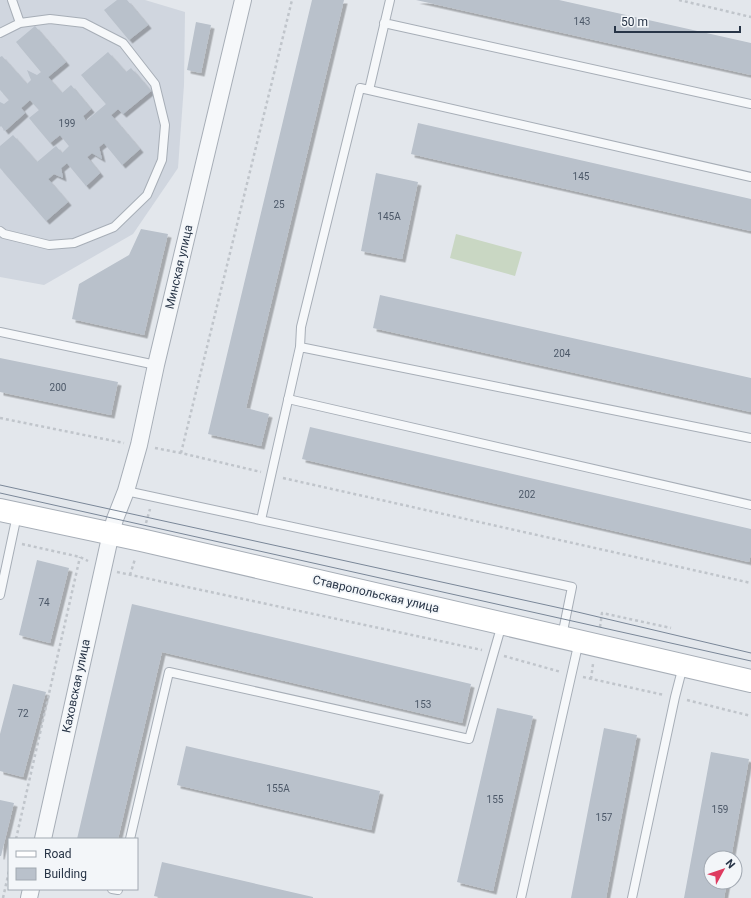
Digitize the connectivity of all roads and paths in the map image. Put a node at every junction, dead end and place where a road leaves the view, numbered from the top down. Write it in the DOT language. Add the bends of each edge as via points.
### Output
graph roads {
  1 [pos="12,0"];
  2 [pos="243,0"];
  3 [pos="292,0"];
  4 [pos="390,0"];
  5 [pos="679,0"];
  6 [pos="751,17"];
  7 [pos="20,23"];
  8 [pos="384,23"];
  9 [pos="0,32"];
  10 [pos="368,90"];
  11 [pos="751,104"];
  12 [pos="751,178"];
  13 [pos="0,231"];
  14 [pos="0,332"];
  15 [pos="300,347"];
  16 [pos="156,364"];
  17 [pos="288,398"];
  18 [pos="0,418"];
  19 [pos="751,438"];
  20 [pos="139,445"];
  21 [pos="181,453"];
  22 [pos="270,475"];
  23 [pos="126,491"];
  24 [pos="751,505"];
  25 [pos="9,512"];
  26 [pos="261,520"];
  27 [pos="110,533"];
  28 [pos="12,542"];
  29 [pos="80,557"];
  30 [pos="102,569"];
  31 [pos="751,584"];
  32 [pos="0,595"];
  33 [pos="502,623"];
  34 [pos="571,639"];
  35 [pos="494,652"];
  36 [pos="683,665"];
  37 [pos="572,675"];
  38 [pos="751,680"];
  39 [pos="675,697"];
  40 [pos="751,716"];
  41 [pos="16,838"];
  42 [pos="43,838"];
  43 [pos="130,838"];
  44 [pos="8,876"];
  45 [pos="3,898"];
  46 [pos="521,898"];
  47 [pos="632,898"];
  1 -- 7 [label="lane"];
  2 -- 16 [label="street, Минская улица"];
  3 -- 21 [label="path"];
  4 -- 8 [label="lane"];
  5 -- 6 [label="path"];
  7 -- 9 [label="lane"];
  7 -- 13 [label="lane" via="50,19 84,23 123,43 155,84 166,125 162,160 147,195 114,227 74,243 49,245"];
  8 -- 10 [label="lane"];
  8 -- 11 [label="lane"];
  10 -- 12 [label="lane"];
  10 -- 15 [label="lane" via="360,88 301,327"];
  14 -- 16 [label="lane"];
  15 -- 17 [label="lane"];
  15 -- 19 [label="lane"];
  16 -- 20 [label="street, Минская улица"];
  17 -- 22 [label="lane"];
  17 -- 24 [label="lane"];
  18 -- 20 [label="path"];
  20 -- 21 [label="path"];
  20 -- 23 [label="street, Минская улица"];
  21 -- 22 [label="path"];
  22 -- 26 [label="lane"];
  22 -- 31 [label="path"];
  23 -- 26 [label="lane"];
  23 -- 27 [label="street, Минская улица"];
  25 -- 27 [label="street, Ставропольская улица"];
  25 -- 28 [label="lane"];
  26 -- 34 [label="lane" via="572,587"];
  27 -- 30 [label="street, Каховская улица"];
  27 -- 33 [label="street, Ставропольская улица"];
  28 -- 29 [label="path"];
  28 -- 32 [label="lane"];
  29 -- 30 [label="path"];
  29 -- 41 [label="path"];
  30 -- 35 [label="path"];
  30 -- 42 [label="street, Каховская улица"];
  33 -- 34 [label="street, Ставропольская улица"];
  33 -- 35 [label="lane"];
  34 -- 36 [label="street, Ставропольская улица"];
  34 -- 37 [label="lane"];
  35 -- 37 [label="path"];
  35 -- 43 [label="lane" via="469,739 170,672"];
  36 -- 38 [label="street, Ставропольская улица"];
  36 -- 39 [label="lane"];
  37 -- 39 [label="path"];
  37 -- 46 [label="lane"];
  39 -- 40 [label="path"];
  39 -- 47 [label="lane"];
  44 -- 45 [label="path"];
}
